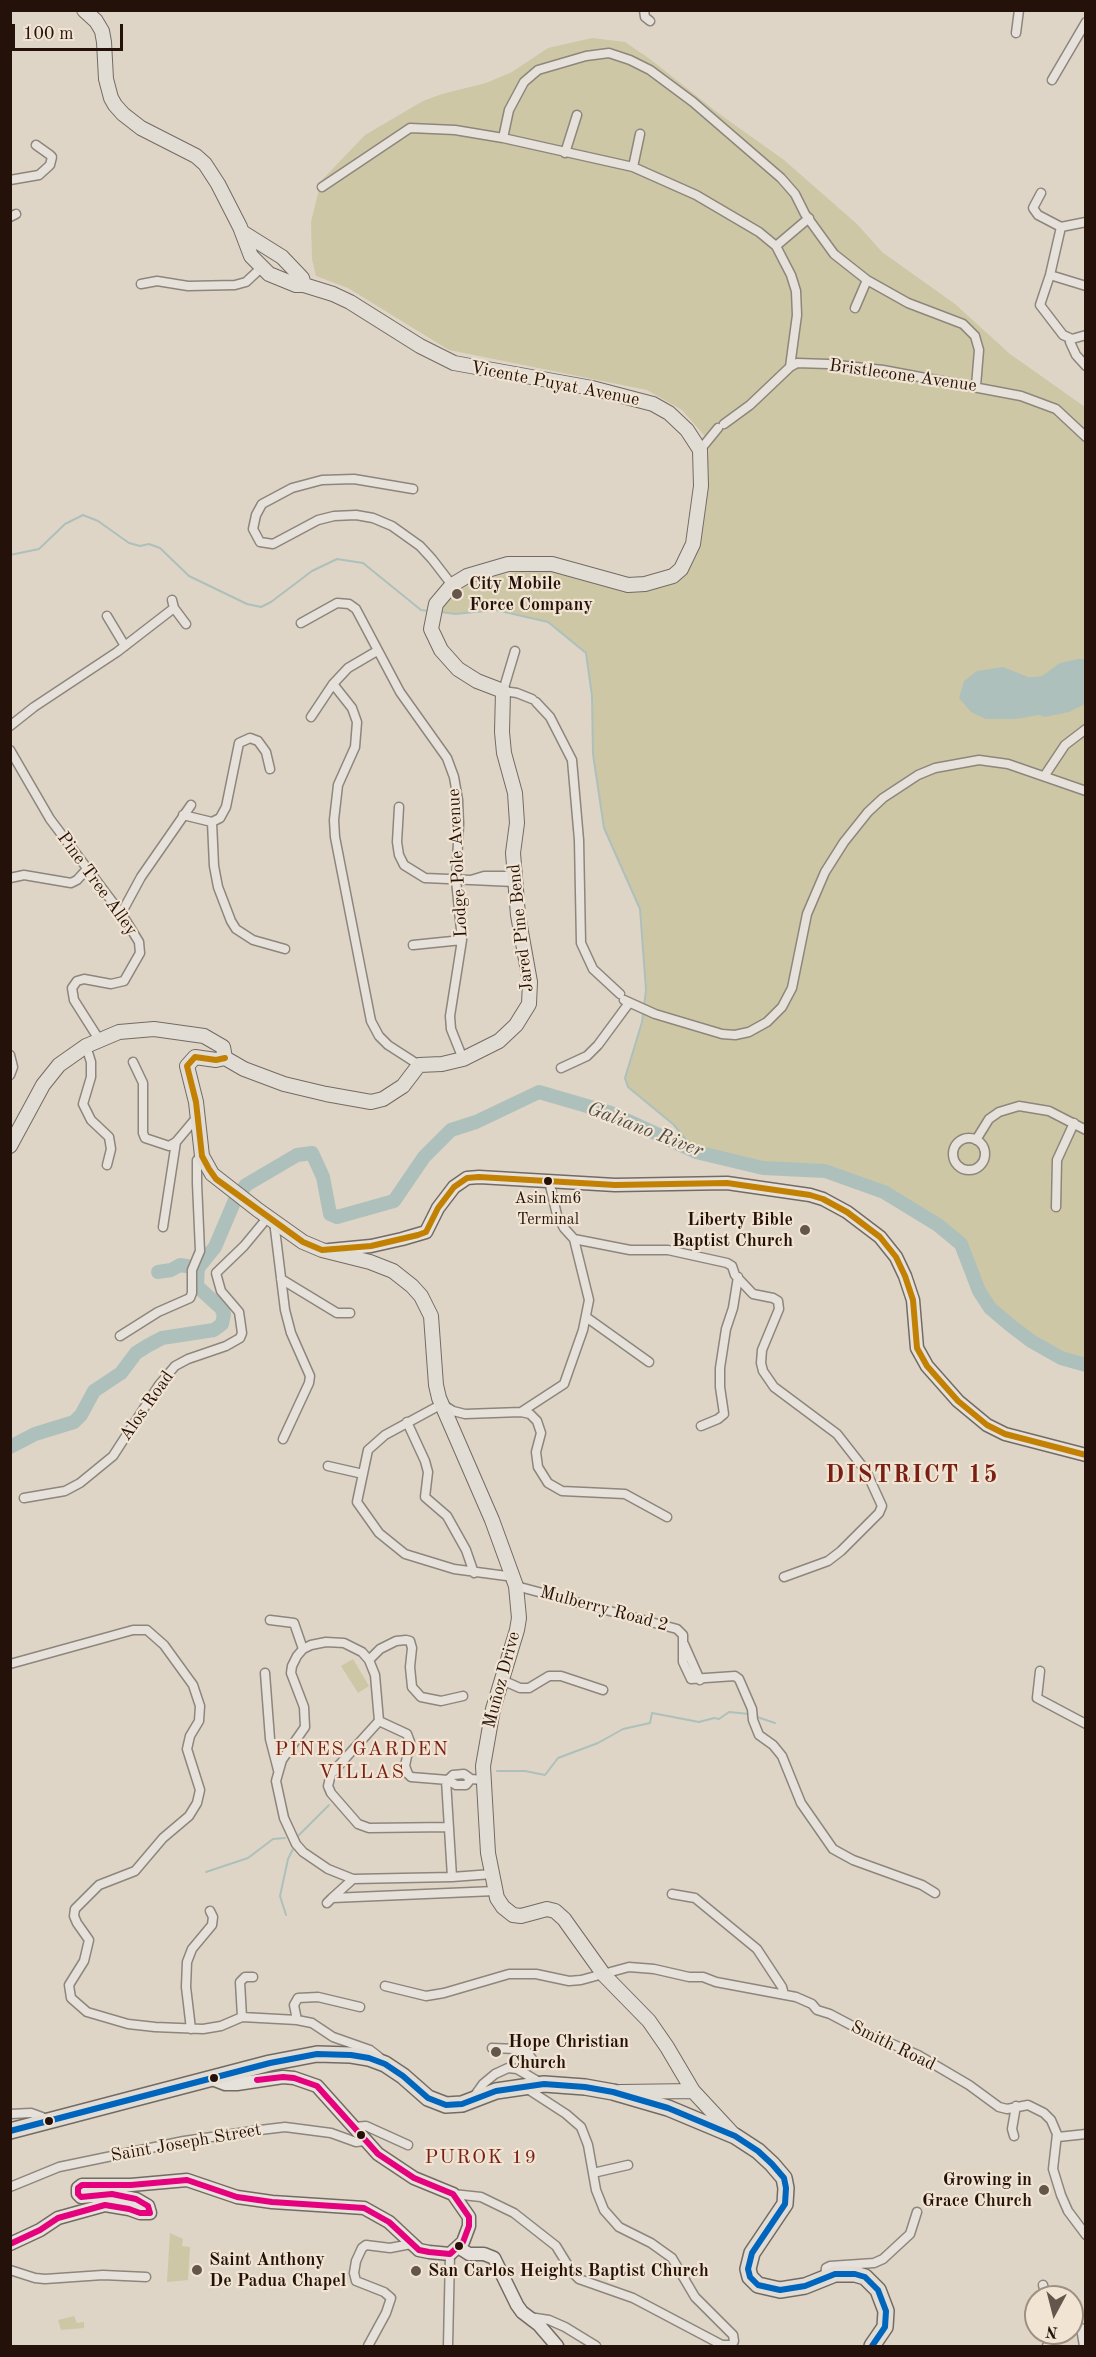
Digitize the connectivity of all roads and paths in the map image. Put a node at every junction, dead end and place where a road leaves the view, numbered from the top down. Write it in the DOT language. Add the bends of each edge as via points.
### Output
graph roads {
  1 [pos="644,10"];
  2 [pos="1019,10"];
  3 [pos="85,11"];
  4 [pos="650,21"];
  5 [pos="1086,22"];
  6 [pos="1016,33"];
  7 [pos="1076,36"];
  8 [pos="1086,43"];
  9 [pos="1052,80"];
  10 [pos="577,115"];
  11 [pos="640,134"];
  12 [pos="503,138"];
  13 [pos="36,145"];
  14 [pos="565,153"];
  15 [pos="633,167"];
  16 [pos="10,180"];
  17 [pos="322,187"];
  18 [pos="1041,193"];
  19 [pos="809,218"];
  20 [pos="1086,222"];
  21 [pos="1061,227"];
  22 [pos="242,232"];
  23 [pos="776,246"];
  24 [pos="261,268"];
  25 [pos="1050,275"];
  26 [pos="867,280"];
  27 [pos="141,284"];
  28 [pos="304,285"];
  29 [pos="1086,286"];
  30 [pos="855,308"];
  31 [pos="1086,335"];
  32 [pos="1072,339"];
  33 [pos="1086,366"];
  34 [pos="790,367"];
  35 [pos="976,386"];
  36 [pos="1086,437"];
  37 [pos="700,450"];
  38 [pos="413,489"];
  39 [pos="452,585"];
  40 [pos="107,616"];
  41 [pos="186,624"];
  42 [pos="301,624"];
  43 [pos="124,646"];
  44 [pos="377,651"];
  45 [pos="515,651"];
  46 [pos="333,684"];
  47 [pos="503,691"];
  48 [pos="311,717"];
  49 [pos="10,726"];
  50 [pos="1086,729"];
  51 [pos="10,750"];
  52 [pos="270,769"];
  53 [pos="1045,775"];
  54 [pos="1086,791"];
  55 [pos="190,805"];
  56 [pos="399,807"];
  57 [pos="183,815"];
  58 [pos="212,822"];
  59 [pos="88,868"];
  60 [pos="10,878"];
  61 [pos="514,879"];
  62 [pos="456,880"];
  63 [pos="121,914"];
  64 [pos="462,940"];
  65 [pos="413,945"];
  66 [pos="285,949"];
  67 [pos="628,1001"];
  68 [pos="100,1041"];
  69 [pos="86,1046"];
  70 [pos="10,1055"];
  71 [pos="225,1058"];
  72 [pos="463,1059"];
  73 [pos="133,1062"];
  74 [pos="419,1065"];
  75 [pos="561,1068"];
  76 [pos="10,1075"];
  77 [pos="197,1117"];
  78 [pos="1074,1124"];
  79 [pos="1086,1130"];
  80 [pos="976,1140"];
  81 [pos="176,1142"];
  82 [pos="10,1146"];
  83 [pos="202,1156"];
  84 [pos="107,1165"];
  85 [pos="549,1181"];
  86 [pos="1056,1207"];
  87 [pos="266,1216"];
  88 [pos="163,1227"];
  89 [pos="574,1239"];
  90 [pos="322,1250"];
  91 [pos="738,1277"];
  92 [pos="281,1279"];
  93 [pos="350,1313"];
  94 [pos="586,1317"];
  95 [pos="120,1336"];
  96 [pos="649,1362"];
  97 [pos="442,1404"];
  98 [pos="521,1412"];
  99 [pos="407,1422"];
  100 [pos="701,1426"];
  101 [pos="283,1439"];
  102 [pos="1086,1455"];
  103 [pos="328,1466"];
  104 [pos="363,1474"];
  105 [pos="24,1498"];
  106 [pos="667,1517"];
  107 [pos="474,1572"];
  108 [pos="784,1577"];
  109 [pos="515,1582"];
  110 [pos="270,1620"];
  111 [pos="303,1649"];
  112 [pos="369,1660"];
  113 [pos="10,1664"];
  114 [pos="1041,1671"];
  115 [pos="265,1673"];
  116 [pos="501,1680"];
  117 [pos="603,1690"];
  118 [pos="463,1695"];
  119 [pos="379,1721"];
  120 [pos="1086,1724"];
  121 [pos="278,1771"];
  122 [pos="447,1780"];
  123 [pos="477,1780"];
  124 [pos="449,1827"];
  125 [pos="492,1874"];
  126 [pos="452,1877"];
  127 [pos="353,1879"];
  128 [pos="495,1891"];
  129 [pos="935,1893"];
  130 [pos="672,1894"];
  131 [pos="210,1911"];
  132 [pos="604,1975"];
  133 [pos="253,1977"];
  134 [pos="385,1986"];
  135 [pos="784,1994"];
  136 [pos="360,2007"];
  137 [pos="242,2017"];
  138 [pos="297,2020"];
  139 [pos="191,2029"];
  140 [pos="492,2048"];
  141 [pos="385,2064"];
  142 [pos="517,2069"];
  143 [pos="212,2079"];
  144 [pos="544,2084"];
  145 [pos="523,2086"];
  146 [pos="693,2091"];
  147 [pos="613,2092"];
  148 [pos="471,2101"];
  149 [pos="1016,2106"];
  150 [pos="10,2114"];
  151 [pos="45,2121"];
  152 [pos="353,2127"];
  153 [pos="10,2131"];
  154 [pos="1086,2134"];
  155 [pos="735,2136"];
  156 [pos="1014,2136"];
  157 [pos="1058,2137"];
  158 [pos="365,2141"];
  159 [pos="408,2145"];
  160 [pos="627,2165"];
  161 [pos="593,2173"];
  162 [pos="10,2187"];
  163 [pos="453,2194"];
  164 [pos="917,2212"];
  165 [pos="1086,2235"];
  166 [pos="10,2244"];
  167 [pos="411,2244"];
  168 [pos="454,2250"];
  169 [pos="10,2270"];
  170 [pos="146,2277"];
  171 [pos="825,2278"];
  172 [pos="528,2317"];
  173 [pos="368,2346"];
  174 [pos="448,2346"];
  175 [pos="557,2346"];
  176 [pos="597,2346"];
  177 [pos="872,2346"];
  1 -- 4 [label="street"];
  2 -- 6 [label="street"];
  3 -- 22 [label="main road" via="102,31 106,79 115,105 141,128 205,164"];
  5 -- 7 [label="street"];
  7 -- 8 [label="street"];
  7 -- 9 [label="street"];
  10 -- 14 [label="street"];
  11 -- 15 [label="street"];
  12 -- 14 [label="street"];
  12 -- 17 [label="street" via="410,128"];
  12 -- 19 [label="street" via="509,110 524,82 538,70 609,53 650,70 693,102 781,178"];
  13 -- 16 [label="street" via="52,157 50,165 39,175"];
  14 -- 15 [label="street"];
  15 -- 23 [label="street" via="696,195"];
  18 -- 21 [label="street" via="1034,203 1035,212"];
  19 -- 23 [label="street"];
  19 -- 26 [label="street" via="834,254"];
  20 -- 21 [label="street"];
  21 -- 25 [label="street"];
  22 -- 24 [label="main road" via="251,256"];
  22 -- 28 [label="main road" via="282,257"];
  23 -- 34 [label="street" via="796,291"];
  24 -- 27 [label="street" via="250,280 235,285 188,286 157,281"];
  24 -- 28 [label="main road, Vicente Puyat Avenue" via="282,280"];
  25 -- 29 [label="street"];
  25 -- 32 [label="street" via="1040,305 1063,335"];
  26 -- 30 [label="street"];
  26 -- 35 [label="street" via="908,303 963,324 975,336 980,350"];
  28 -- 37 [label="main road, Vicente Puyat Avenue" via="350,302 454,363 653,404 687,430"];
  31 -- 32 [label="street"];
  32 -- 33 [label="street" via="1070,346"];
  34 -- 35 [label="street, Bristlecone Avenue" via="797,363 883,370"];
  34 -- 37 [label="street"];
  35 -- 36 [label="street, Bristlecone Avenue" via="1056,409"];
  37 -- 39 [label="main road" via="701,486 693,544 681,569 673,576 628,585 552,564 508,564 467,576"];
  38 -- 39 [label="street" via="354,479 312,482 262,504 253,529 260,542 273,544 318,520 356,515 373,518 420,546"];
  39 -- 47 [label="main road" via="436,604 431,621 434,637 458,669"];
  40 -- 43 [label="street"];
  41 -- 43 [label="street" via="173,604"];
  42 -- 44 [label="street, Lodge Pole Avenue" via="337,603 349,604 364,621"];
  43 -- 49 [label="street"];
  44 -- 46 [label="street" via="348,668"];
  44 -- 62 [label="street, Lodge Pole Avenue" via="400,692 439,745 454,777 459,824"];
  45 -- 47 [label="street, Jared Pine Bend"];
  46 -- 48 [label="street"];
  46 -- 74 [label="street" via="352,708 357,722 355,747 338,786 334,820 371,1021 388,1045"];
  47 -- 61 [label="main road, Jared Pine Bend" via="503,743 517,823"];
  47 -- 67 [label="street" via="517,693 550,717 572,760 579,840 581,943 593,969"];
  50 -- 53 [label="street" via="1065,745"];
  51 -- 59 [label="street, Pine Tree Alley" via="50,819"];
  52 -- 58 [label="street" via="266,752 258,741 250,738 239,743 226,807 220,818"];
  53 -- 54 [label="street"];
  53 -- 67 [label="street" via="979,760 934,768 903,784 868,812 825,872 807,914 792,988 782,1007 749,1032 728,1034 654,1014"];
  55 -- 57 [label="street"];
  56 -- 62 [label="street" via="397,842 404,866 425,878"];
  57 -- 58 [label="street"];
  57 -- 63 [label="street" via="134,887"];
  58 -- 66 [label="street" via="218,887 231,921 253,940"];
  59 -- 60 [label="street" via="71,882 24,875"];
  59 -- 63 [label="street, Pine Tree Alley"];
  61 -- 62 [label="street"];
  61 -- 72 [label="main road, Jared Pine Bend" via="530,982 529,1004 508,1033"];
  62 -- 64 [label="street, Lodge Pole Avenue"];
  63 -- 68 [label="street, Pine Tree Alley" via="140,947 128,975 117,983 84,979 72,988 74,1000"];
  64 -- 65 [label="street"];
  64 -- 72 [label="street, Lodge Pole Avenue" via="450,1016 452,1036"];
  67 -- 75 [label="street" via="587,1056"];
  68 -- 69 [label="main road"];
  68 -- 71 [label="main road" via="132,1030 190,1033 220,1044"];
  69 -- 82 [label="main road" via="59,1065 42,1085"];
  69 -- 84 [label="street" via="91,1077 83,1104 91,1120 109,1137"];
  70 -- 76 [label="street"];
  71 -- 74 [label="main road" via="284,1084 371,1102 404,1086"];
  71 -- 77 [label="main road" via="195,1057 189,1062 187,1072"];
  72 -- 74 [label="main road, Jared Pine Bend"];
  73 -- 81 [label="street" via="143,1083 144,1136 162,1145"];
  77 -- 81 [label="street"];
  77 -- 83 [label="main road"];
  78 -- 79 [label="street"];
  78 -- 80 [label="street" via="1049,1111 1019,1106 989,1119"];
  78 -- 86 [label="street" via="1057,1160"];
  81 -- 88 [label="street"];
  83 -- 87 [label="main road, Muñoz Drive" via="208,1169"];
  83 -- 95 [label="street" via="197,1160 200,1251 194,1266 192,1293 188,1301 158,1312"];
  85 -- 89 [label="street" via="557,1215"];
  85 -- 90 [label="street" via="467,1178 454,1187 438,1208 426,1232 371,1246"];
  85 -- 102 [label="street" via="615,1185 727,1183 810,1195 837,1206 880,1237 896,1257 913,1300 917,1348 927,1366 958,1401 999,1432"];
  87 -- 90 [label="main road, Muñoz Drive" via="303,1242"];
  87 -- 92 [label="street"];
  87 -- 105 [label="street, Alos Road" via="244,1246 216,1273 221,1291 238,1312 242,1324 240,1338 175,1366 113,1456 80,1484 65,1491"];
  89 -- 91 [label="street" via="630,1250 668,1250 727,1263"];
  89 -- 94 [label="street" via="589,1300"];
  90 -- 97 [label="main road, Muñoz Drive" via="382,1266 421,1296 430,1316 436,1385"];
  91 -- 100 [label="street" via="720,1368 724,1414"];
  91 -- 108 [label="street" via="753,1294 776,1299 780,1305 760,1356 766,1377 837,1434 866,1471 881,1503 879,1513 828,1561"];
  92 -- 93 [label="street" via="337,1313"];
  92 -- 101 [label="street" via="288,1323 310,1376"];
  94 -- 96 [label="street"];
  94 -- 98 [label="street" via="564,1384"];
  97 -- 98 [label="street" via="465,1414"];
  97 -- 99 [label="street, Mulberry Road 2"];
  97 -- 109 [label="main road, Muñoz Drive"];
  98 -- 106 [label="street" via="537,1420 541,1433 536,1452 538,1467 549,1483 562,1491 625,1494"];
  99 -- 104 [label="street, Mulberry Road 2" via="368,1450"];
  99 -- 107 [label="street" via="428,1472 425,1497 447,1516"];
  103 -- 104 [label="street"];
  104 -- 107 [label="street, Mulberry Road 2" via="357,1502 388,1543 405,1554"];
  107 -- 109 [label="street, Mulberry Road 2"];
  109 -- 116 [label="main road, Muñoz Drive" via="517,1630"];
  109 -- 129 [label="street, Mulberry Road 2" via="677,1629 683,1635 682,1655 691,1679 737,1677 759,1734 782,1756 801,1803 833,1849"];
  110 -- 111 [label="street" via="294,1623"];
  111 -- 112 [label="street" via="326,1642 344,1643"];
  111 -- 121 [label="street" via="291,1673 304,1707 305,1727"];
  112 -- 118 [label="street" via="396,1641 410,1641 412,1687 421,1697 441,1701"];
  112 -- 119 [label="street" via="377,1684"];
  113 -- 139 [label="street" via="133,1630 147,1630 164,1645 196,1692 200,1714 187,1749 200,1790 197,1803 135,1871 99,1886 75,1909 77,1923 89,1940 84,1961 69,1990 71,1998 87,2012 128,2024"];
  114 -- 120 [label="street" via="1037,1698"];
  115 -- 121 [label="street" via="270,1738"];
  116 -- 117 [label="street" via="529,1688 549,1677 561,1676"];
  116 -- 123 [label="main road, Muñoz Drive"];
  119 -- 122 [label="street" via="407,1734 410,1742 405,1766 411,1777"];
  119 -- 124 [label="street" via="331,1774 331,1793 358,1824 369,1828"];
  121 -- 127 [label="street" via="281,1805 296,1844 328,1869"];
  122 -- 123 [label="street" via="456,1785"];
  122 -- 124 [label="street"];
  123 -- 125 [label="main road, Muñoz Drive"];
  124 -- 126 [label="street"];
  125 -- 126 [label="street"];
  125 -- 128 [label="main road, Muñoz Drive"];
  126 -- 127 [label="street"];
  127 -- 128 [label="street" via="329,1900"];
  128 -- 132 [label="main road, Muñoz Drive" via="503,1907 513,1915 527,1915 540,1909 555,1911"];
  130 -- 135 [label="street" via="695,1898 757,1949"];
  131 -- 139 [label="street" via="212,1924 187,1962"];
  132 -- 134 [label="street, Smith Road" via="569,1981 536,1974 509,1974 426,1996"];
  132 -- 135 [label="street, Smith Road" via="618,1968 642,1968"];
  132 -- 146 [label="main road, Muñoz Drive" via="648,2021"];
  133 -- 137 [label="street" via="240,1982"];
  135 -- 149 [label="street, Smith Road" via="918,2055 999,2107"];
  136 -- 138 [label="street" via="318,1997 298,1998 294,2005"];
  137 -- 138 [label="street"];
  137 -- 139 [label="street" via="214,2028"];
  138 -- 141 [label="street" via="370,2050"];
  140 -- 142 [label="street" via="527,2052 535,2063"];
  141 -- 143 [label="highway" via="351,2055 317,2054"];
  141 -- 148 [label="highway" via="438,2103 454,2106"];
  142 -- 144 [label="street"];
  142 -- 148 [label="street" via="495,2074"];
  143 -- 151 [label="highway"];
  143 -- 152 [label="street" via="225,2084 284,2076 307,2081"];
  144 -- 145 [label="highway"];
  144 -- 147 [label="highway"];
  145 -- 148 [label="highway"];
  145 -- 161 [label="street" via="581,2127"];
  146 -- 147 [label="main road"];
  146 -- 155 [label="main road, Muñoz Drive"];
  147 -- 155 [label="highway" via="668,2108"];
  149 -- 156 [label="street"];
  149 -- 157 [label="street, Smith Road" via="1033,2106 1044,2112"];
  150 -- 151 [label="street" via="38,2114"];
  151 -- 153 [label="highway"];
  152 -- 158 [label="street"];
  152 -- 159 [label="street" via="366,2126"];
  154 -- 157 [label="street"];
  155 -- 171 [label="highway" via="772,2164 786,2187 785,2204 748,2261 750,2277 758,2284 780,2290"];
  157 -- 165 [label="street" via="1053,2169 1064,2204"];
  158 -- 162 [label="street, Saint Joseph Street" via="285,2127 260,2130 69,2165"];
  158 -- 163 [label="street" via="394,2165"];
  160 -- 161 [label="street"];
  161 -- 163 [label="street" via="599,2201 612,2221 672,2258 695,2297 733,2335 732,2345 722,2345 633,2298 579,2279 556,2246 514,2213 481,2197"];
  163 -- 168 [label="street" via="469,2217 463,2242"];
  164 -- 171 [label="street" via="910,2234 883,2259 830,2266"];
  166 -- 167 [label="street" via="58,2218 105,2205 150,2213 148,2206 136,2199 112,2194 81,2197 78,2188 82,2185 187,2180 237,2197 364,2208 388,2222"];
  167 -- 168 [label="street" via="419,2250"];
  167 -- 173 [label="street" via="390,2248 366,2245 356,2261 356,2281 391,2298"];
  168 -- 172 [label="street" via="494,2258 517,2305"];
  168 -- 174 [label="street"];
  169 -- 170 [label="street" via="54,2279"];
  171 -- 177 [label="highway" via="855,2274 865,2277 878,2290 886,2318 885,2327"];
  172 -- 175 [label="street"];
  172 -- 176 [label="street" via="558,2324"];
}
